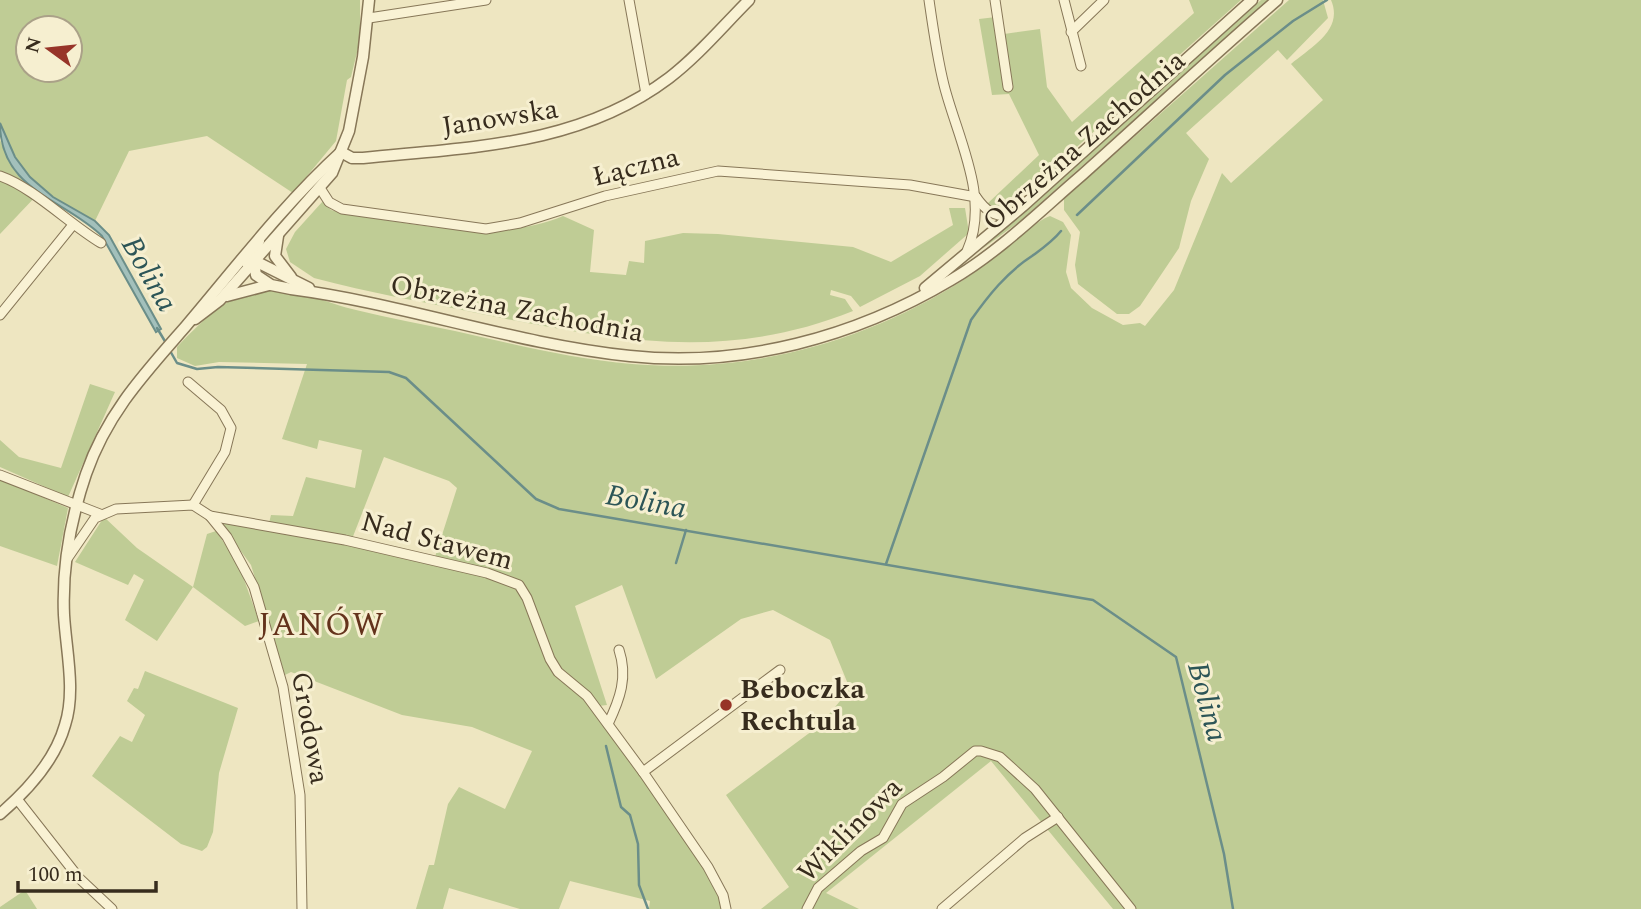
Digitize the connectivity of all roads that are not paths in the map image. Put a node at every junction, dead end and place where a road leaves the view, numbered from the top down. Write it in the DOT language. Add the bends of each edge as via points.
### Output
graph roads {
  1 [pos="369,0"];
  2 [pos="486,0"];
  3 [pos="629,0"];
  4 [pos="749,0"];
  5 [pos="929,0"];
  6 [pos="995,0"];
  7 [pos="1064,0"];
  8 [pos="1104,0"];
  9 [pos="1252,0"];
  10 [pos="1278,0"];
  11 [pos="456,3"];
  12 [pos="369,18"];
  13 [pos="1071,32"];
  14 [pos="1081,66"];
  15 [pos="1008,87"];
  16 [pos="646,94"];
  17 [pos="341,152"];
  18 [pos="0,176"];
  19 [pos="320,188"];
  20 [pos="976,197"];
  21 [pos="1010,216"];
  22 [pos="72,226"];
  23 [pos="279,233"];
  24 [pos="259,241"];
  25 [pos="101,243"];
  26 [pos="967,253"];
  27 [pos="253,263"];
  28 [pos="235,267"];
  29 [pos="293,279"];
  30 [pos="271,285"];
  31 [pos="318,293"];
  32 [pos="220,300"];
  33 [pos="909,301"];
  34 [pos="0,315"];
  35 [pos="187,324"];
  36 [pos="188,382"];
  37 [pos="0,475"];
  38 [pos="78,503"];
  39 [pos="193,505"];
  40 [pos="97,513"];
  41 [pos="210,516"];
  42 [pos="74,518"];
  43 [pos="89,524"];
  44 [pos="66,561"];
  45 [pos="619,650"];
  46 [pos="780,670"];
  47 [pos="608,724"];
  48 [pos="643,772"];
  49 [pos="17,799"];
  50 [pos="0,814"];
  51 [pos="1058,817"];
  52 [pos="112,909"];
  53 [pos="302,909"];
  54 [pos="726,909"];
  55 [pos="807,909"];
  56 [pos="942,909"];
  57 [pos="1131,909"];
  1 -- 12 [label="street"];
  2 -- 11 [label="street"];
  3 -- 16 [label="street"];
  4 -- 16 [label="street, Janowska" via="671,77"];
  5 -- 20 [label="street" via="943,81"];
  6 -- 15 [label="street"];
  7 -- 13 [label="street"];
  8 -- 13 [label="street"];
  9 -- 21 [label="street, Obrzeżna Zachodnia"];
  10 -- 33 [label="street, Obrzeżna Zachodnia" via="1010,237 952,280"];
  11 -- 12 [label="street"];
  12 -- 17 [label="street" via="349,131"];
  13 -- 14 [label="street"];
  16 -- 17 [label="street, Janowska" via="578,128 543,138 363,158"];
  17 -- 19 [label="street"];
  17 -- 24 [label="street"];
  18 -- 22 [label="street"];
  19 -- 20 [label="street, Łączna" via="329,202 342,209 486,229 718,171 910,185"];
  19 -- 23 [label="street"];
  20 -- 21 [label="street" via="986,210"];
  20 -- 26 [label="street"];
  21 -- 26 [label="street, Obrzeżna Zachodnia"];
  22 -- 25 [label="street"];
  22 -- 34 [label="street"];
  23 -- 27 [label="street"];
  23 -- 29 [label="street" via="275,256"];
  24 -- 27 [label="street"];
  24 -- 28 [label="street"];
  26 -- 33 [label="street, Obrzeżna Zachodnia"];
  27 -- 28 [label="street"];
  27 -- 29 [label="street, Obrzeżna Zachodnia"];
  27 -- 30 [label="street" via="258,278"];
  27 -- 32 [label="street"];
  28 -- 35 [label="street"];
  29 -- 31 [label="street, Obrzeżna Zachodnia"];
  30 -- 31 [label="street, Obrzeżna Zachodnia"];
  30 -- 32 [label="street" via="244,289"];
  31 -- 33 [label="street, Obrzeżna Zachodnia" via="569,347 660,358 719,357 777,349 849,328"];
  32 -- 35 [label="street"];
  35 -- 38 [label="street" via="113,413 94,451"];
  36 -- 39 [label="street" via="221,410 231,428 225,452"];
  37 -- 38 [label="street"];
  38 -- 40 [label="street"];
  38 -- 42 [label="street"];
  39 -- 40 [label="street"];
  39 -- 41 [label="street, Grodowa"];
  40 -- 42 [label="street"];
  40 -- 43 [label="street"];
  41 -- 47 [label="street, Nad Stawem" via="345,540 487,573 519,585 558,672 587,695"];
  41 -- 53 [label="street, Grodowa" via="242,560 254,587 283,687 300,795"];
  42 -- 43 [label="street" via="79,524"];
  42 -- 44 [label="street"];
  43 -- 44 [label="street"];
  44 -- 49 [label="street" via="66,724 52,755"];
  45 -- 47 [label="street" via="623,685"];
  46 -- 48 [label="street"];
  47 -- 48 [label="street, Nad Stawem"];
  48 -- 54 [label="street, Nad Stawem" via="708,867"];
  49 -- 50 [label="street"];
  49 -- 52 [label="street" via="79,878"];
  51 -- 55 [label="street, Wiklinowa" via="999,757 975,751 902,804 883,838 818,888"];
  51 -- 56 [label="street" via="1025,838"];
  51 -- 57 [label="street"];
}
